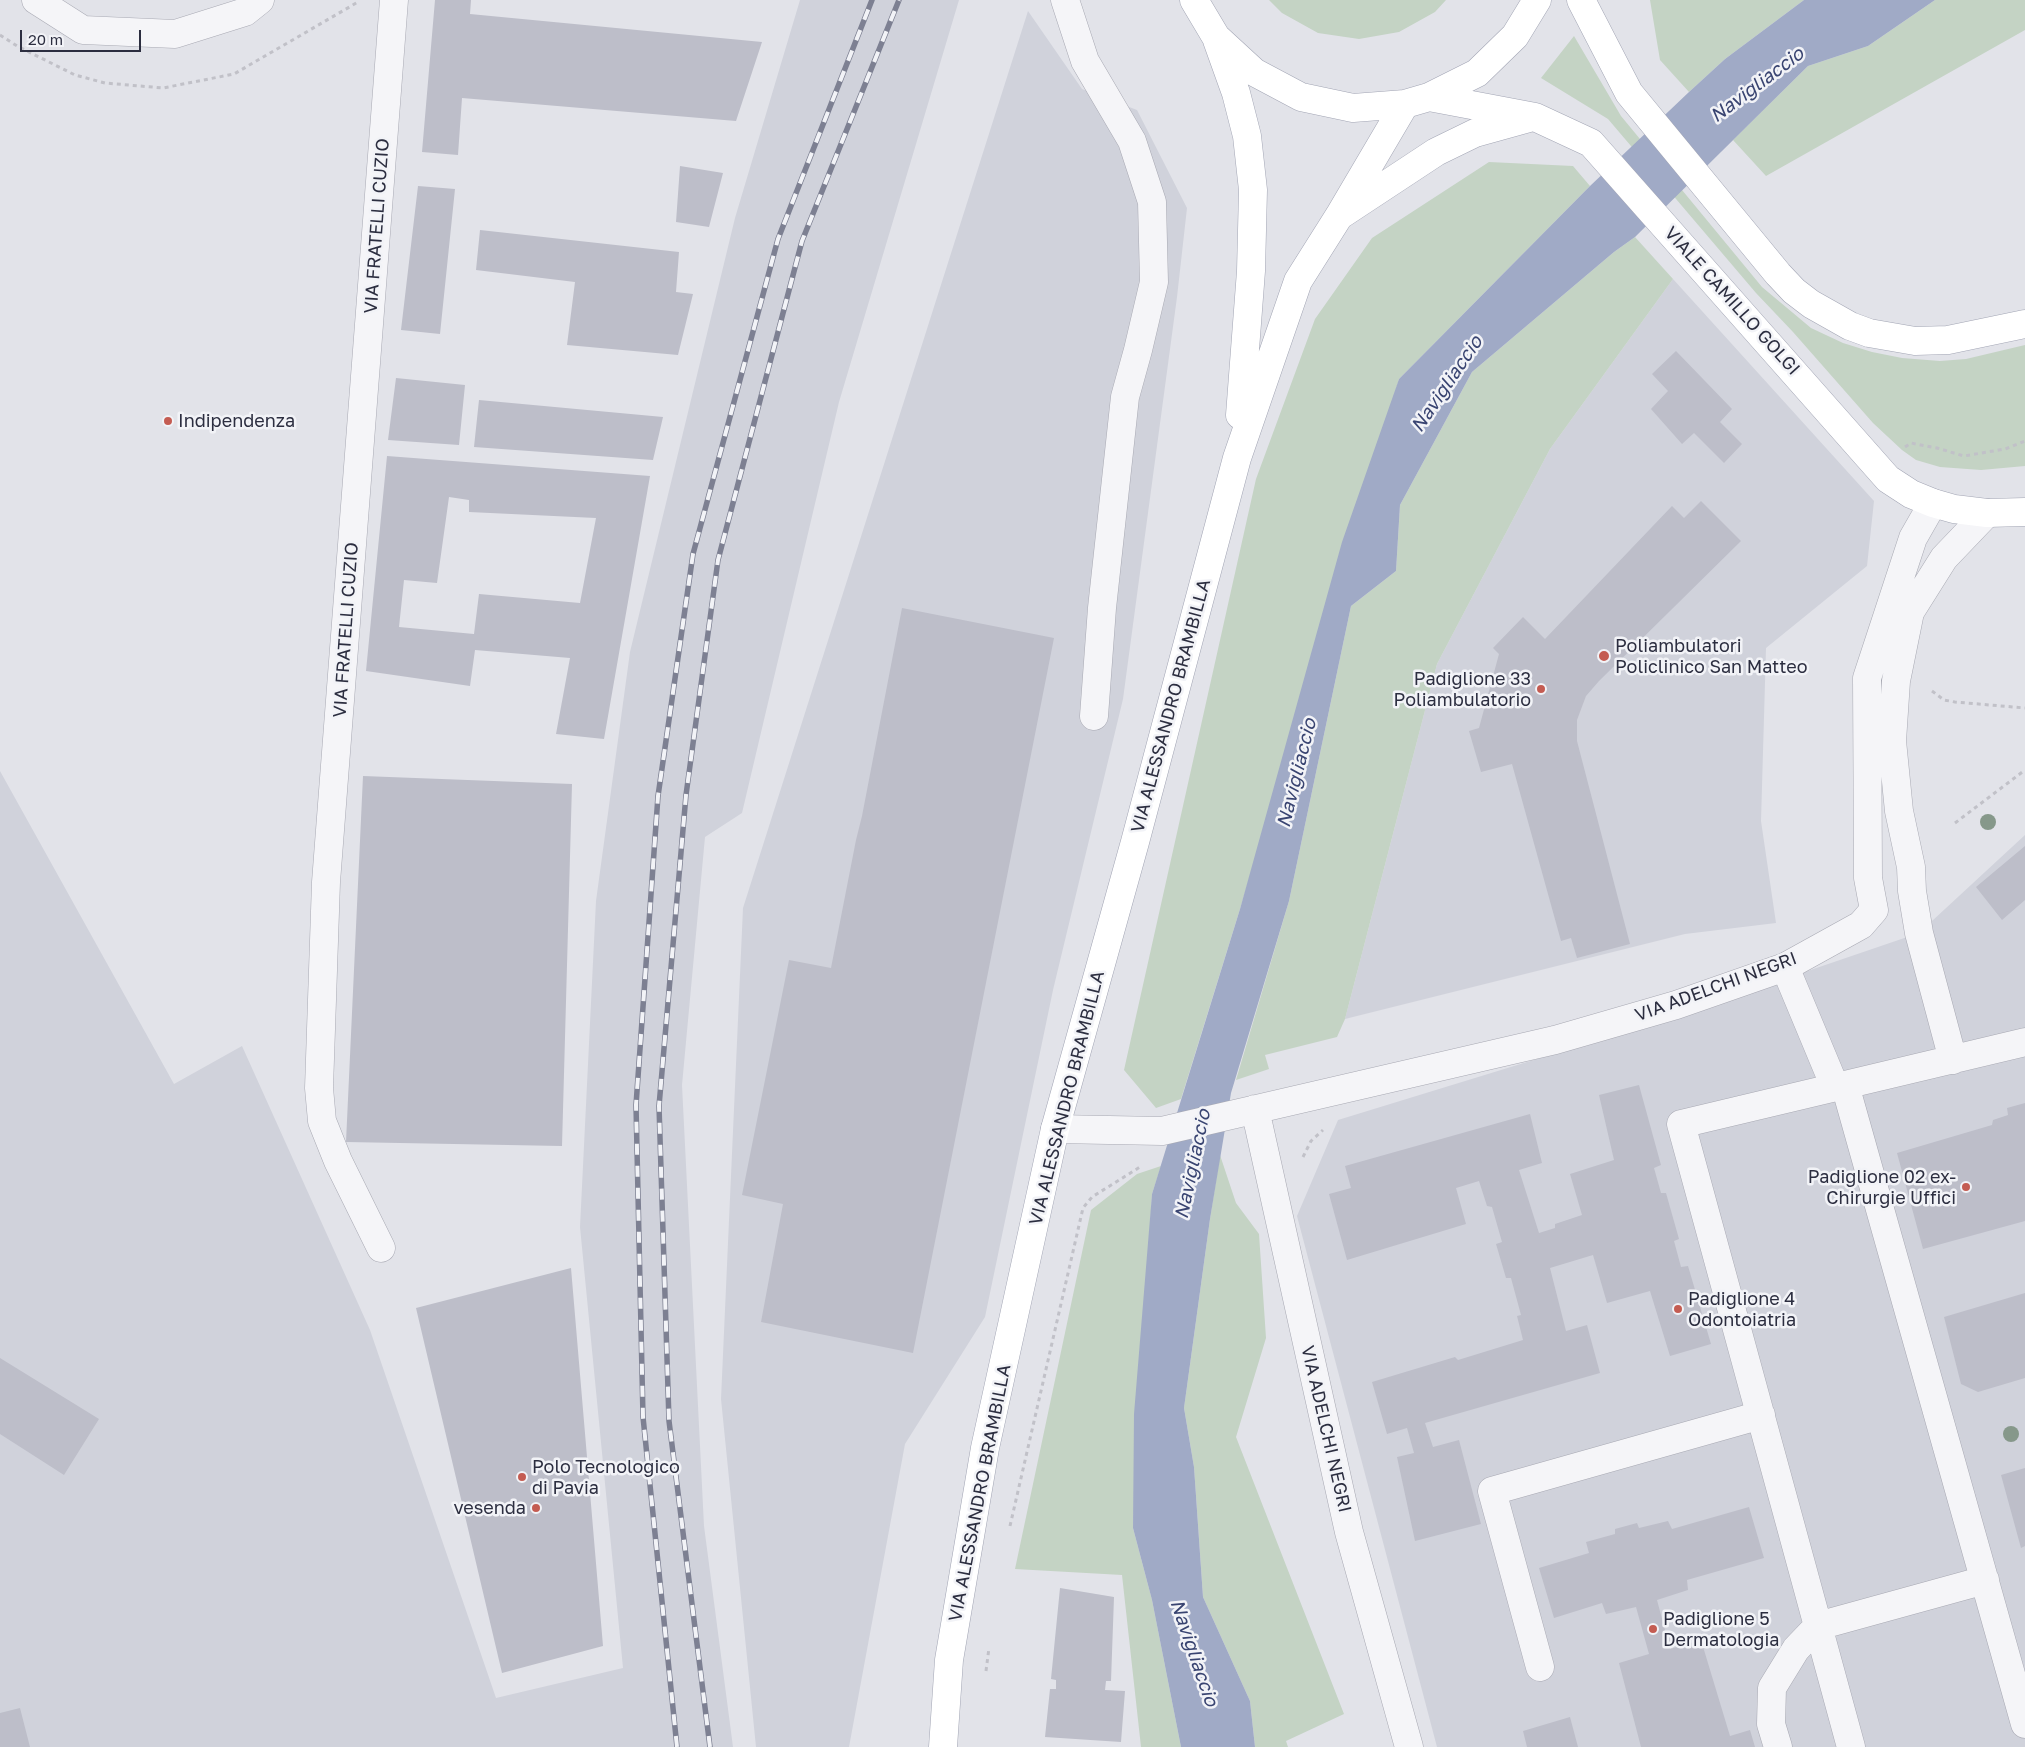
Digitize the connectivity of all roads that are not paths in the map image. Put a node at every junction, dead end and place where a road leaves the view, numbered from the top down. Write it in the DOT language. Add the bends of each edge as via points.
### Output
graph roads {
  1 [pos="36,0"];
  2 [pos="260,0"];
  3 [pos="394,0"];
  4 [pos="1065,0"];
  5 [pos="1194,0"];
  6 [pos="1537,0"];
  7 [pos="1581,0"];
  8 [pos="1216,37"];
  9 [pos="1417,100"];
  10 [pos="1535,116"];
  11 [pos="1339,216"];
  12 [pos="2025,324"];
  13 [pos="1237,458"];
  14 [pos="1933,503"];
  15 [pos="2025,512"];
  16 [pos="1987,513"];
  17 [pos="1094,716"];
  18 [pos="1912,891"];
  19 [pos="1874,910"];
  20 [pos="1785,967"];
  21 [pos="2025,1042"];
  22 [pos="1954,1060"];
  23 [pos="1840,1086"];
  24 [pos="1255,1109"];
  25 [pos="1055,1129"];
  26 [pos="381,1248"];
  27 [pos="1761,1415"];
  28 [pos="1985,1580"];
  29 [pos="1818,1626"];
  30 [pos="1540,1667"];
  31 [pos="2025,1724"];
  32 [pos="943,1747"];
  33 [pos="1409,1747"];
  34 [pos="1778,1747"];
  35 [pos="1851,1747"];
  1 -- 2 [label="street" via="84,30 175,34 245,12"];
  3 -- 26 [label="street, VIA FRATELLI CUZIO" via="326,882 320,1088 322,1121"];
  4 -- 17 [label="street" via="1085,61 1132,141 1152,202 1154,282 1125,397"];
  5 -- 8 [label="main road"];
  6 -- 9 [label="main road" via="1516,36 1477,72"];
  7 -- 12 [label="main road" via="1629,93 1794,291 1828,315 1856,329 1890,338 1948,340"];
  8 -- 9 [label="main road" via="1254,72 1301,97 1353,108"];
  8 -- 13 [label="main road, VIA ALESSANDRO BRAMBILLA" via="1247,136 1252,190 1251,272"];
  9 -- 10 [label="main road, VIALE CAMILLO GOLGI"];
  9 -- 11 [label="main road, VIA ALESSANDRO BRAMBILLA"];
  10 -- 11 [label="main road, VIA ALESSANDRO BRAMBILLA" via="1475,133 1436,152"];
  10 -- 14 [label="main road, VIALE CAMILLO GOLGI" via="1591,143 1888,479"];
  11 -- 13 [label="main road, VIA ALESSANDRO BRAMBILLA" via="1298,281"];
  13 -- 25 [label="main road, VIA ALESSANDRO BRAMBILLA"];
  14 -- 16 [label="main road, VIALE CAMILLO GOLGI"];
  14 -- 19 [label="street" via="1913,538 1867,678 1868,878"];
  15 -- 16 [label="main road, VIALE CAMILLO GOLGI"];
  16 -- 18 [label="street" via="1944,558 1910,612 1896,680 1892,741"];
  18 -- 19 [label="street, VIA ADELCHI NEGRI"];
  18 -- 22 [label="street" via="1919,933"];
  19 -- 20 [label="street, VIA ADELCHI NEGRI" via="1861,925"];
  20 -- 23 [label="street"];
  20 -- 24 [label="street, VIA ADELCHI NEGRI" via="1676,1005 1555,1040"];
  21 -- 22 [label="street"];
  22 -- 23 [label="street"];
  23 -- 27 [label="street" via="1681,1124"];
  23 -- 28 [label="street"];
  24 -- 25 [label="street, VIA ADELCHI NEGRI" via="1162,1131"];
  24 -- 33 [label="street, VIA ADELCHI NEGRI" via="1349,1532"];
  25 -- 32 [label="main road, VIA ALESSANDRO BRAMBILLA" via="985,1448 949,1660"];
  27 -- 29 [label="street"];
  27 -- 30 [label="street" via="1492,1491"];
  28 -- 29 [label="street"];
  28 -- 31 [label="street"];
  29 -- 34 [label="street" via="1796,1649 1772,1688 1771,1724"];
  29 -- 35 [label="street"];
}
